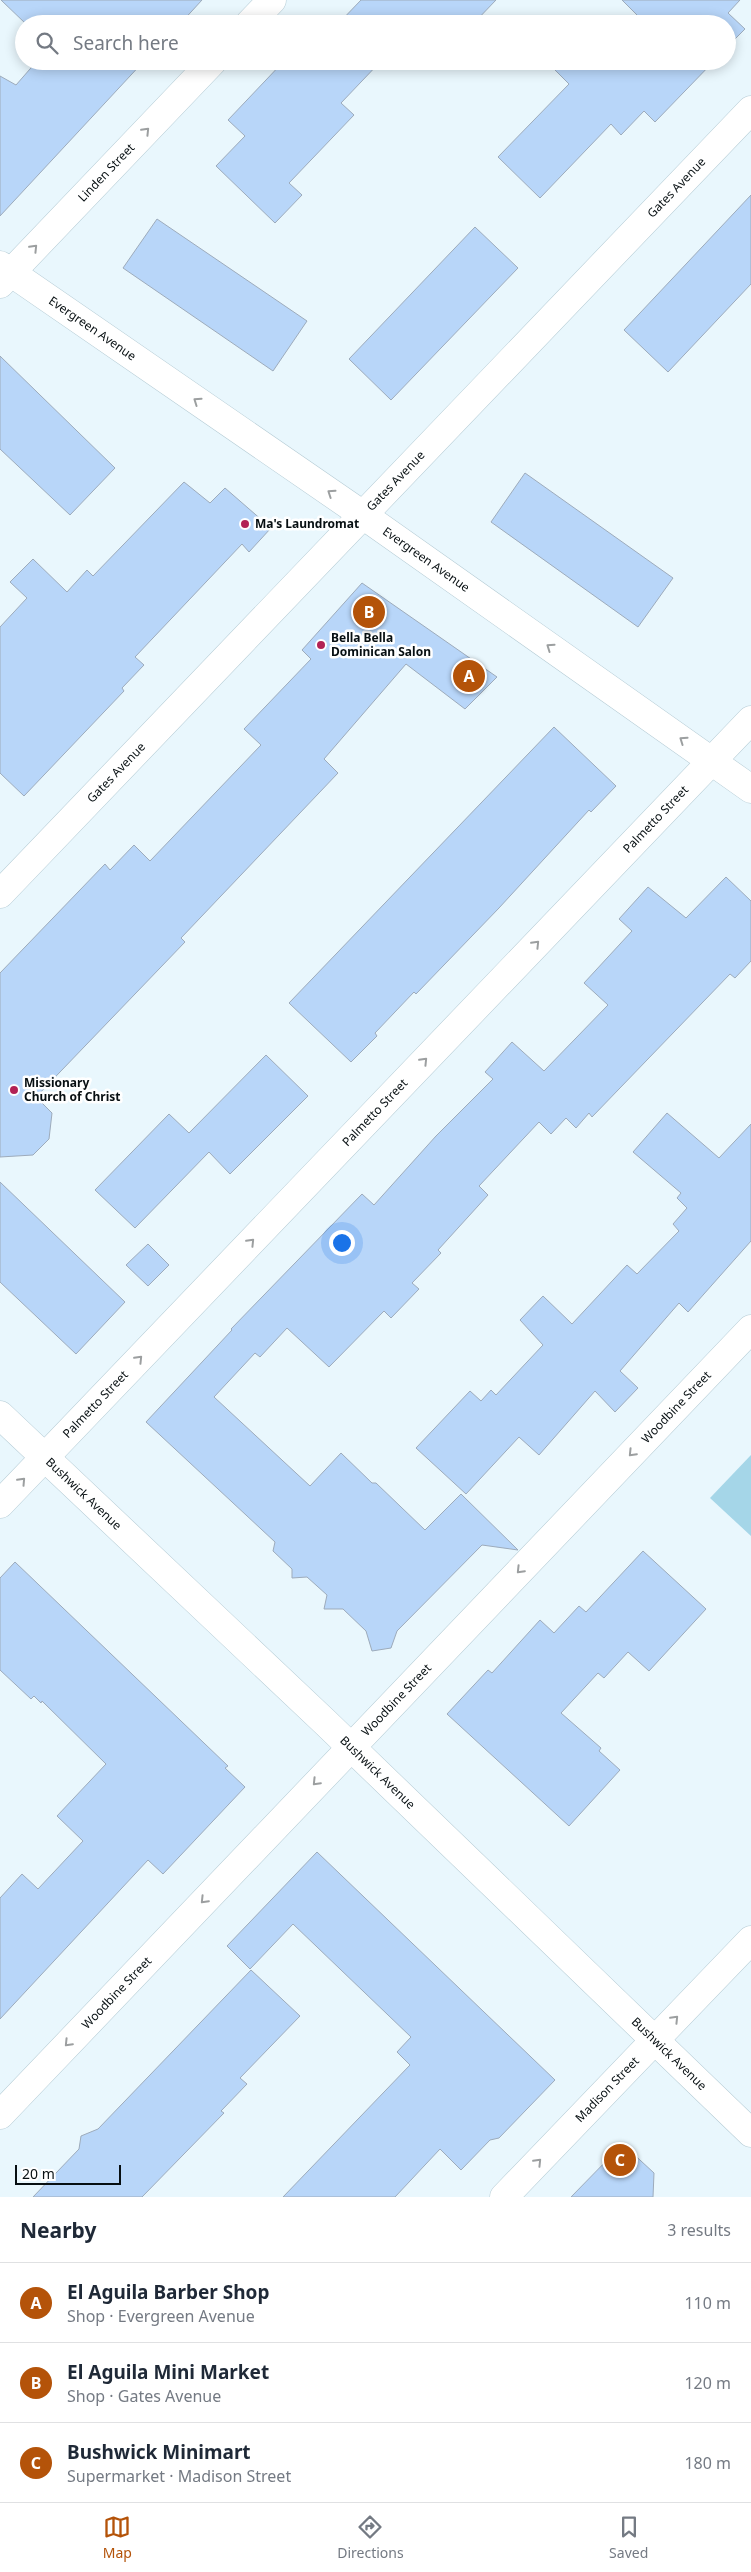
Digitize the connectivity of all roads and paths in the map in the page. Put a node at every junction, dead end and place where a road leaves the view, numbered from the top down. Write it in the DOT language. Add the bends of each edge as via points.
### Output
graph roads {
  1 [pos="272,0"];
  2 [pos="258,15"];
  3 [pos="204,70"];
  4 [pos="751,110"];
  5 [pos="4,273"];
  6 [pos="363,515"];
  7 [pos="751,720"];
  8 [pos="712,761"];
  9 [pos="751,789"];
  10 [pos="0,894"];
  11 [pos="751,1329"];
  12 [pos="0,1415"];
  13 [pos="44,1458"];
  14 [pos="0,1504"];
  15 [pos="350,1747"];
  16 [pos="751,1940"];
  17 [pos="655,2040"];
  18 [pos="0,2115"];
  19 [pos="751,2133"];
  20 [pos="504,2197"];
  1 -- 2 [label="street"];
  5 -- 3 [label="street, Linden Street, one-way"];
  4 -- 6 [label="street, Gates Avenue"];
  6 -- 5 [label="street, Evergreen Avenue, one-way"];
  8 -- 6 [label="street, Evergreen Avenue, one-way"];
  6 -- 10 [label="street, Gates Avenue"];
  7 -- 8 [label="street, Palmetto Street"];
  8 -- 9 [label="street, Evergreen Avenue"];
  13 -- 8 [label="street, Palmetto Street, one-way"];
  11 -- 15 [label="street, Woodbine Street, one-way"];
  12 -- 13 [label="street, Bushwick Avenue"];
  14 -- 13 [label="street, Palmetto Street, one-way"];
  13 -- 15 [label="street, Bushwick Avenue"];
  15 -- 17 [label="street, Bushwick Avenue"];
  15 -- 18 [label="street, Woodbine Street, one-way"];
  17 -- 16 [label="street, Madison Street, one-way"];
  17 -- 19 [label="street, Bushwick Avenue"];
  20 -- 17 [label="street, Madison Street, one-way"];
}
